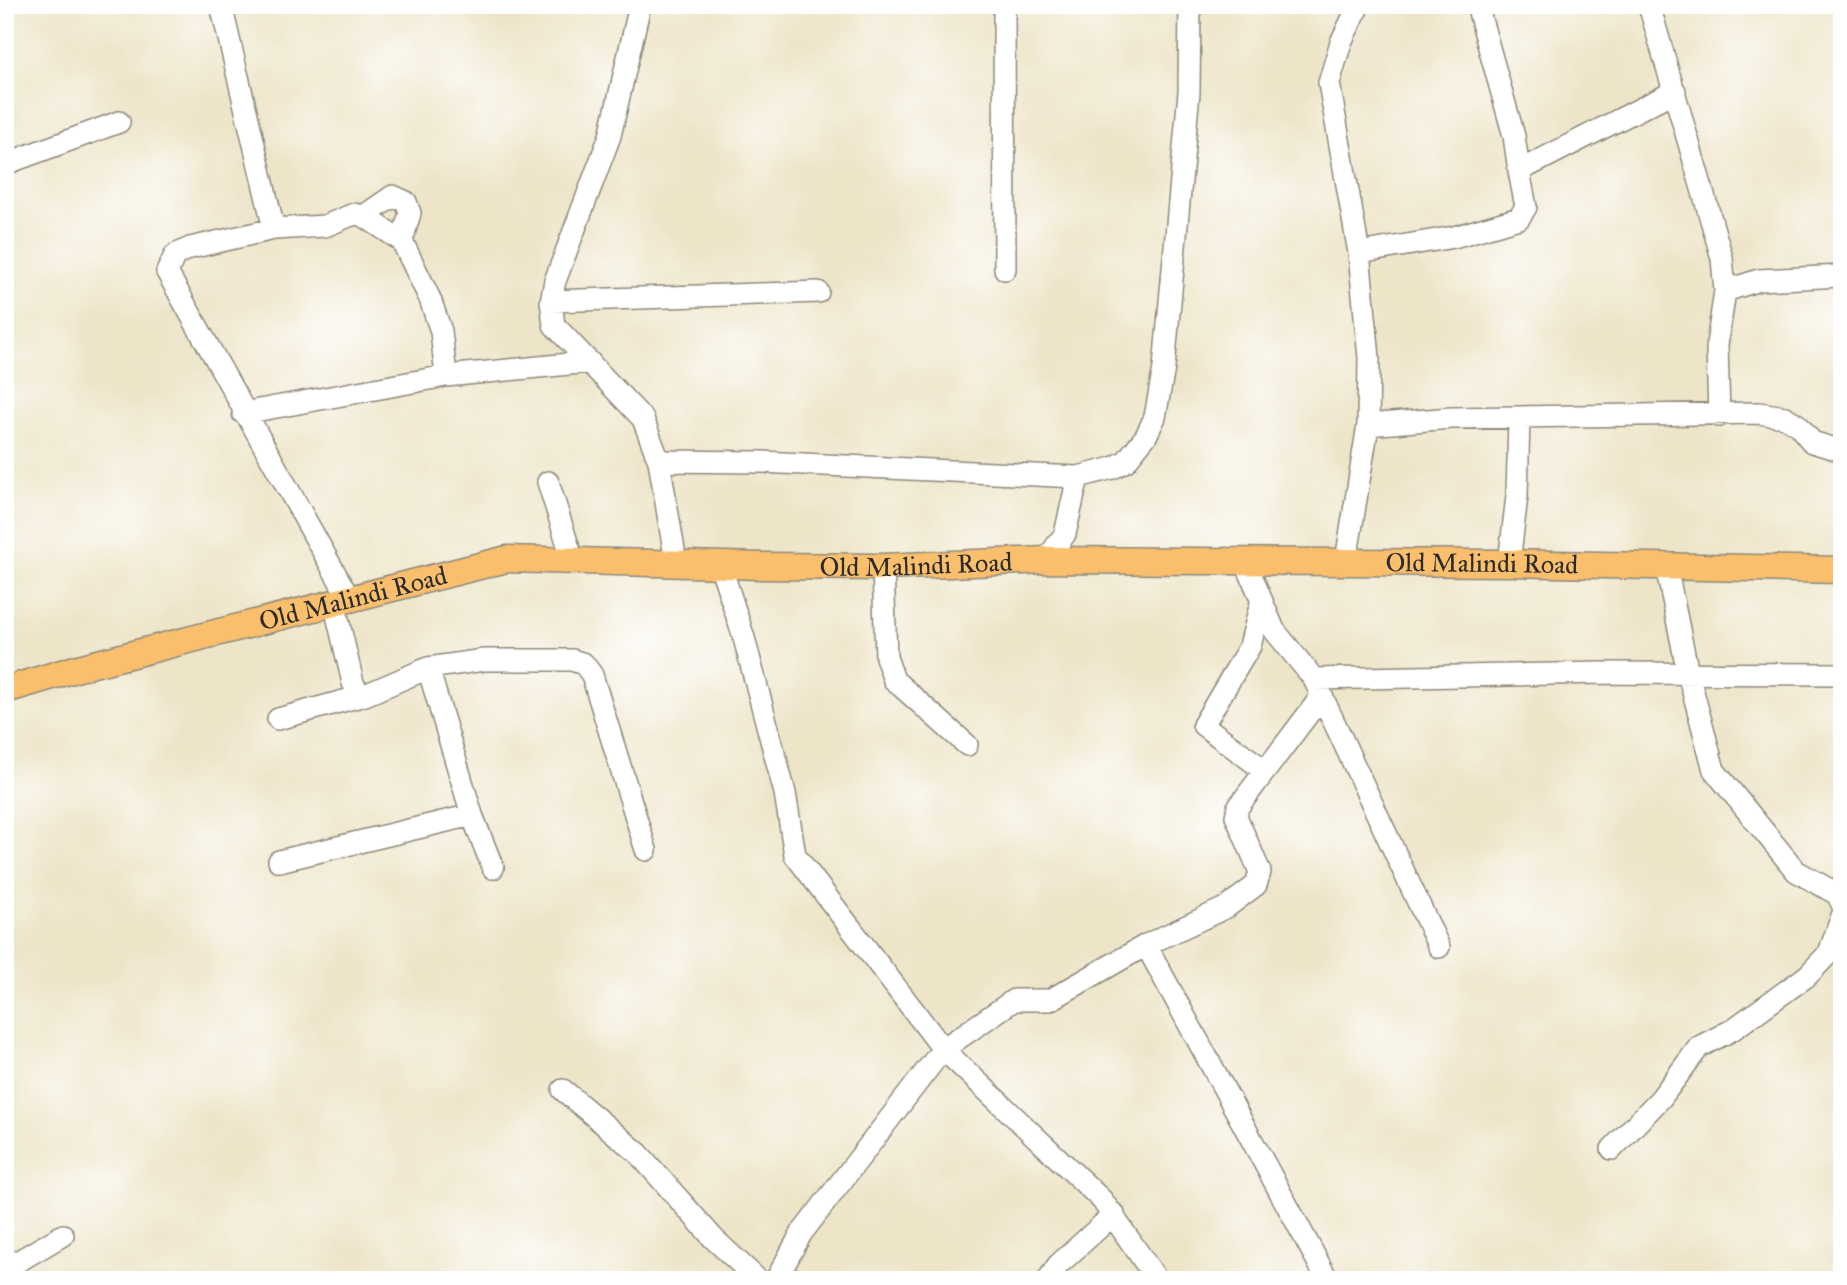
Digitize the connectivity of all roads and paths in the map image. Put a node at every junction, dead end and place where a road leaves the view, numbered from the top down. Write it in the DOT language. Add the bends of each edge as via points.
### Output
graph roads {
  1 [pos="221,5"];
  2 [pos="640,5"];
  3 [pos="1004,5"];
  4 [pos="1190,5"];
  5 [pos="1359,5"];
  6 [pos="1477,5"];
  7 [pos="1649,5"];
  8 [pos="1675,91"];
  9 [pos="119,122"];
  10 [pos="5,164"];
  11 [pos="1519,171"];
  12 [pos="364,216"];
  13 [pos="274,229"];
  14 [pos="402,241"];
  15 [pos="1359,253"];
  16 [pos="1005,269"];
  17 [pos="1842,276"];
  18 [pos="1725,291"];
  19 [pos="818,292"];
  20 [pos="551,301"];
  21 [pos="590,362"];
  22 [pos="446,376"];
  23 [pos="243,413"];
  24 [pos="1719,416"];
  25 [pos="1519,419"];
  26 [pos="1368,425"];
  27 [pos="1842,451"];
  28 [pos="659,461"];
  29 [pos="1077,477"];
  30 [pos="548,482"];
  31 [pos="1046,560"];
  32 [pos="573,561"];
  33 [pos="1346,561"];
  34 [pos="676,562"];
  35 [pos="1509,563"];
  36 [pos="720,564"];
  37 [pos="1246,564"];
  38 [pos="1666,566"];
  39 [pos="883,567"];
  40 [pos="1842,570"];
  41 [pos="341,600"];
  42 [pos="1261,603"];
  43 [pos="428,668"];
  44 [pos="1688,673"];
  45 [pos="1842,674"];
  46 [pos="1318,688"];
  47 [pos="5,690"];
  48 [pos="365,695"];
  49 [pos="278,719"];
  50 [pos="967,745"];
  51 [pos="1264,770"];
  52 [pos="472,815"];
  53 [pos="646,849"];
  54 [pos="279,860"];
  55 [pos="493,867"];
  56 [pos="1842,904"];
  57 [pos="1842,916"];
  58 [pos="1146,945"];
  59 [pos="1439,947"];
  60 [pos="943,1049"];
  61 [pos="562,1090"];
  62 [pos="1612,1149"];
  63 [pos="1114,1214"];
  64 [pos="63,1235"];
  65 [pos="5,1269"];
  66 [pos="1325,1275"];
  67 [pos="758,1280"];
  68 [pos="776,1280"];
  69 [pos="1048,1280"];
  70 [pos="1157,1280"];
  1 -- 13 [label="street"];
  2 -- 20 [label="street" via="610,136"];
  3 -- 16 [label="street"];
  4 -- 29 [label="street" via="1189,92 1157,406 1146,436 1126,461"];
  5 -- 15 [label="street" via="1341,42 1329,83"];
  6 -- 11 [label="street" via="1514,136"];
  7 -- 8 [label="street"];
  8 -- 11 [label="street"];
  8 -- 18 [label="street" via="1723,258"];
  9 -- 10 [label="street"];
  11 -- 15 [label="street" via="1526,207 1519,218 1454,237"];
  12 -- 13 [label="street" via="354,214 325,226"];
  12 -- 14 [label="street"];
  12 -- 14 [label="street" via="393,196 406,202 410,213"];
  13 -- 23 [label="street" via="190,248 175,255 167,272"];
  14 -- 22 [label="street" via="441,331"];
  15 -- 26 [label="street" via="1369,358"];
  17 -- 18 [label="street" via="1759,280"];
  18 -- 24 [label="street" via="1717,345"];
  19 -- 20 [label="street"];
  20 -- 21 [label="street" via="554,325"];
  21 -- 22 [label="street"];
  21 -- 28 [label="street" via="643,419"];
  22 -- 23 [label="street"];
  23 -- 41 [label="street"];
  24 -- 25 [label="street"];
  24 -- 27 [label="street" via="1759,412 1785,417 1812,442"];
  25 -- 26 [label="street" via="1451,418"];
  25 -- 35 [label="street"];
  26 -- 33 [label="street"];
  28 -- 29 [label="street"];
  28 -- 34 [label="street"];
  29 -- 31 [label="street" via="1065,534"];
  30 -- 32 [label="street"];
  31 -- 37 [label="main road, Old Malindi Road"];
  31 -- 39 [label="main road, Old Malindi Road"];
  32 -- 34 [label="main road, Old Malindi Road"];
  32 -- 41 [label="main road, Old Malindi Road" via="491,561"];
  33 -- 35 [label="main road, Old Malindi Road"];
  33 -- 37 [label="main road, Old Malindi Road"];
  34 -- 36 [label="main road, Old Malindi Road"];
  35 -- 38 [label="main road, Old Malindi Road"];
  36 -- 39 [label="main road, Old Malindi Road"];
  36 -- 60 [label="street" via="786,793 795,855"];
  37 -- 42 [label="street"];
  38 -- 40 [label="main road, Old Malindi Road"];
  38 -- 44 [label="street"];
  39 -- 50 [label="street" via="886,657 894,680"];
  41 -- 47 [label="main road, Old Malindi Road"];
  41 -- 48 [label="street" via="353,683"];
  42 -- 46 [label="street" via="1290,653"];
  42 -- 51 [label="street" via="1250,646 1203,725"];
  43 -- 48 [label="street"];
  43 -- 52 [label="street"];
  43 -- 53 [label="street" via="484,660 572,660 584,664 592,675"];
  44 -- 45 [label="street"];
  44 -- 46 [label="street"];
  44 -- 56 [label="street" via="1714,770 1796,871 1836,894"];
  46 -- 51 [label="street"];
  46 -- 59 [label="street"];
  48 -- 49 [label="street"];
  51 -- 58 [label="street" via="1236,816 1260,879 1227,907"];
  52 -- 54 [label="street"];
  52 -- 55 [label="street"];
  57 -- 62 [label="street" via="1829,953 1807,976 1732,1030 1699,1047 1661,1098"];
  58 -- 60 [label="street" via="1050,1000 1014,1000"];
  58 -- 66 [label="street"];
  60 -- 63 [label="street"];
  60 -- 68 [label="street" via="801,1234"];
  61 -- 67 [label="street" via="638,1153 714,1239"];
  63 -- 69 [label="street" via="1058,1265"];
  63 -- 70 [label="street"];
  64 -- 65 [label="street"];
}
